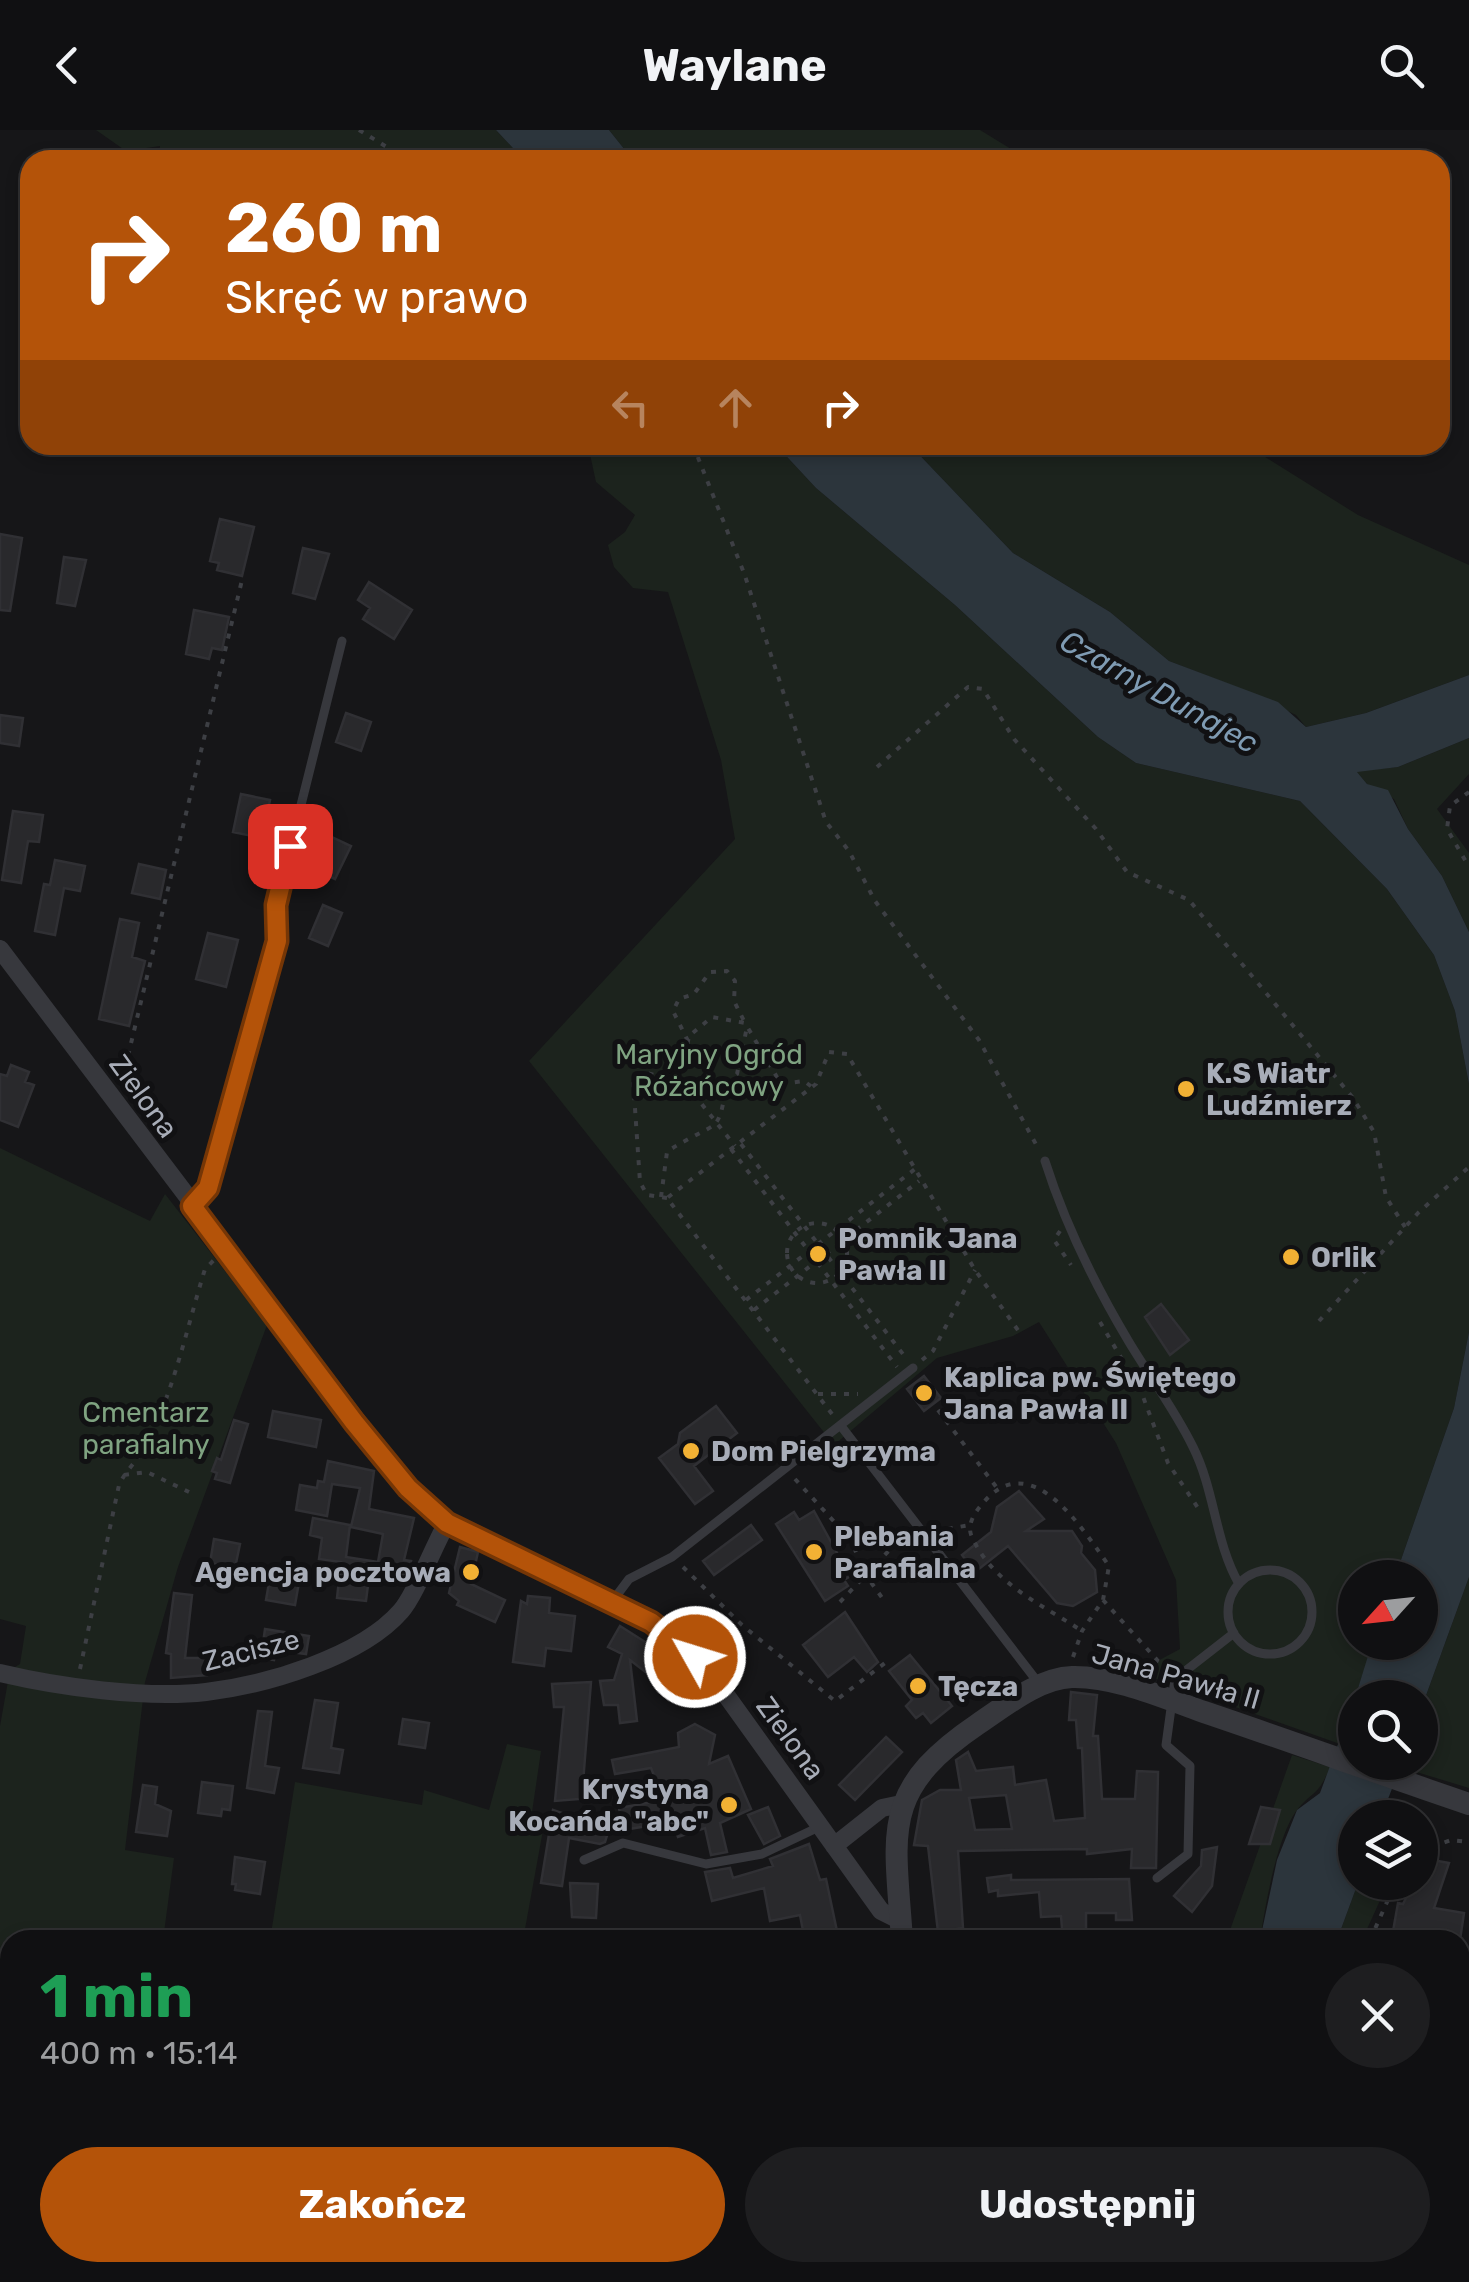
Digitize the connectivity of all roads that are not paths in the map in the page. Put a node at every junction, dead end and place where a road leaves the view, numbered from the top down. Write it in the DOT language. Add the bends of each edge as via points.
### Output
graph roads {
  1 [pos="342,641"];
  2 [pos="0,949"];
  3 [pos="1046,1161"];
  4 [pos="192,1206"];
  5 [pos="913,1368"];
  6 [pos="841,1426"];
  7 [pos="447,1523"];
  8 [pos="1239,1584"];
  9 [pos="611,1603"];
  10 [pos="1234,1633"];
  11 [pos="0,1674"];
  12 [pos="1041,1686"];
  13 [pos="1172,1701"];
  14 [pos="1466,1802"];
  15 [pos="901,1804"];
  16 [pos="820,1826"];
  17 [pos="834,1846"];
  18 [pos="584,1860"];
  19 [pos="1157,1878"];
  20 [pos="902,1930"];
  1 -- 4 [label="lane" via="276,905 277,941 208,1188"];
  2 -- 4 [label="street, Zielona"];
  3 -- 8 [label="lane" via="1067,1224 1193,1446 1227,1564"];
  4 -- 7 [label="street, Zielona" via="374,1447"];
  5 -- 6 [label="lane"];
  6 -- 9 [label="lane" via="672,1556 629,1579"];
  6 -- 12 [label="lane"];
  7 -- 9 [label="street, Zielona"];
  7 -- 11 [label="street, Zacisze" via="404,1609 368,1640 294,1671 206,1692 140,1692"];
  8 -- 10 [label="lane" via="1229,1608"];
  8 -- 10 [label="lane" via="1262,1571 1288,1574 1307,1592 1312,1620 1298,1645 1271,1654"];
  9 -- 16 [label="street, Zielona" via="651,1622 695,1657"];
  10 -- 13 [label="lane" via="1174,1679"];
  12 -- 13 [label="street, Jana Pawła II" via="1074,1677"];
  12 -- 15 [label="street, Jana Pawła II" via="939,1752"];
  13 -- 14 [label="street, Jana Pawła II"];
  13 -- 19 [label="lane" via="1166,1745 1190,1766 1188,1854"];
  15 -- 17 [label="street" via="882,1808"];
  15 -- 20 [label="street, Jana Pawła II" via="896,1848"];
  16 -- 17 [label="street, Zielona"];
  16 -- 18 [label="lane" via="762,1854 706,1864 623,1843"];
  17 -- 20 [label="street, Zielona"];
}
